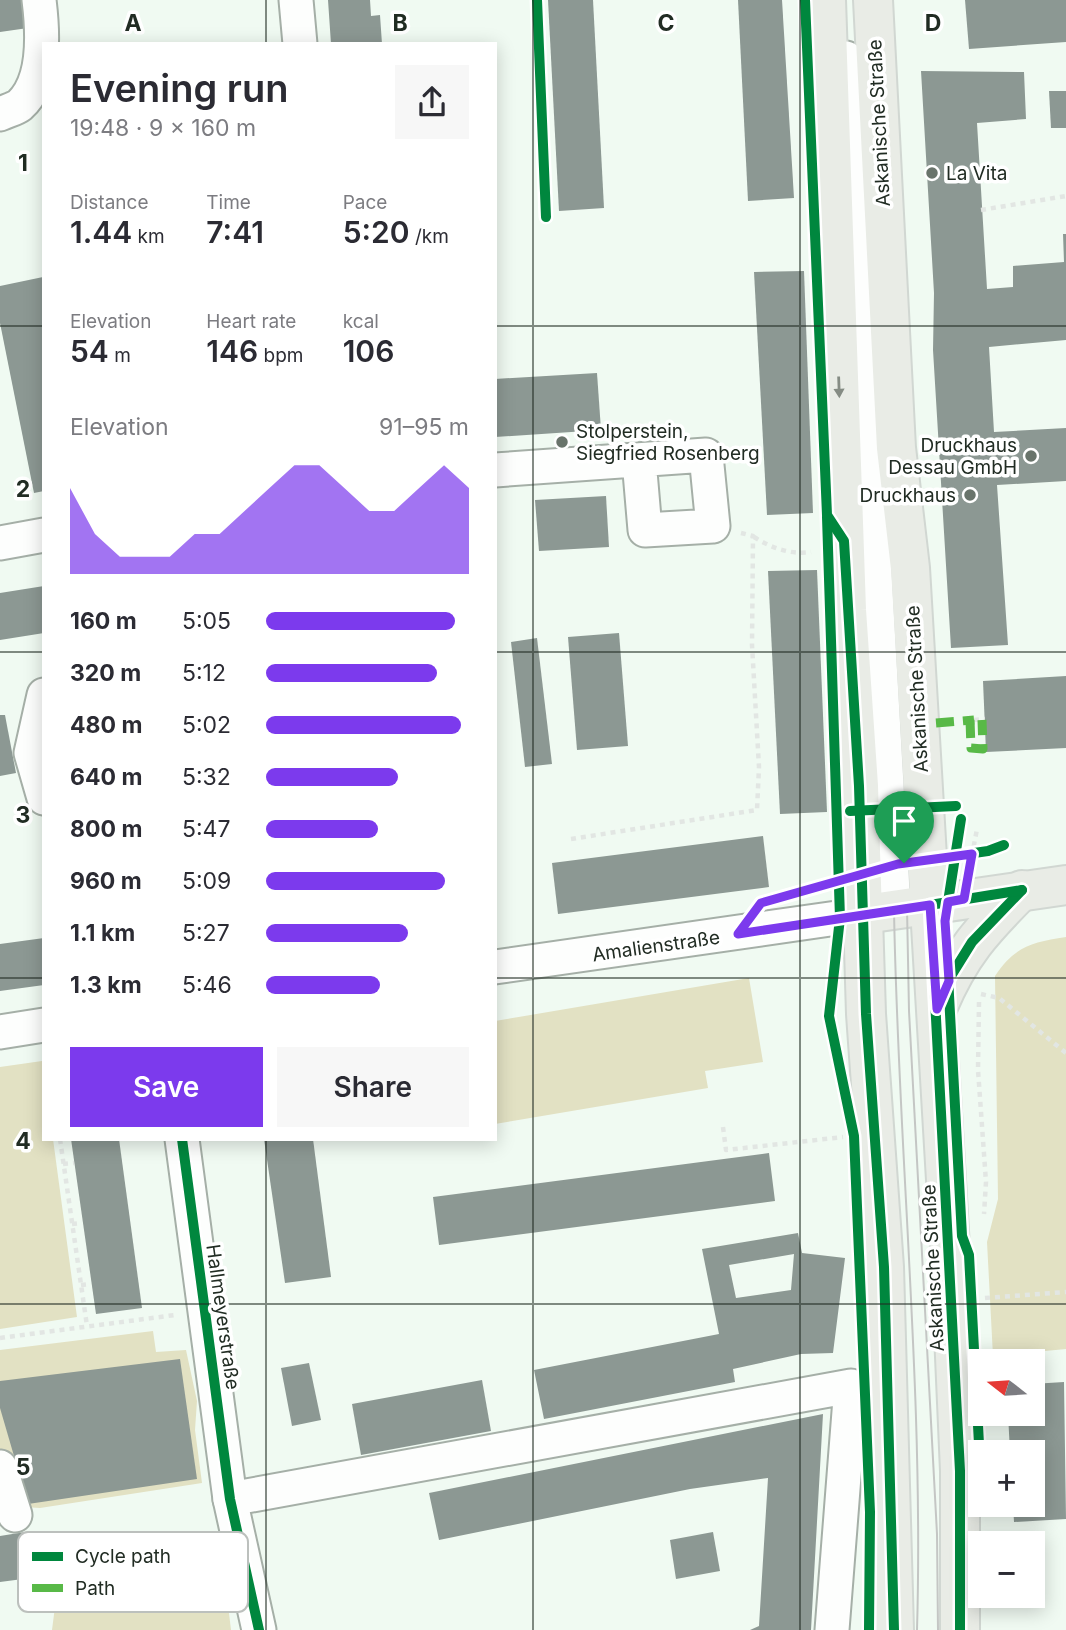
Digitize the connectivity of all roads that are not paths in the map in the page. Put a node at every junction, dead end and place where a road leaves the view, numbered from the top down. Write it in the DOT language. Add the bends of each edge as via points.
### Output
graph roads {
  1 [pos="39,0"];
  2 [pos="296,0"];
  3 [pos="827,0"];
  4 [pos="843,0"];
  5 [pos="857,0"];
  6 [pos="873,0"];
  7 [pos="300,42"];
  8 [pos="0,114"];
  9 [pos="639,460"];
  10 [pos="497,470"];
  11 [pos="42,535"];
  12 [pos="0,543"];
  13 [pos="42,704"];
  14 [pos="42,791"];
  15 [pos="1066,886"];
  16 [pos="1022,890"];
  17 [pos="912,907"];
  18 [pos="497,967"];
  19 [pos="937,1009"];
  20 [pos="42,1026"];
  21 [pos="0,1032"];
  22 [pos="181,1141"];
  23 [pos="4,1457"];
  24 [pos="230,1499"];
  25 [pos="15,1515"];
  26 [pos="237,1532"];
  27 [pos="248,1580"];
  28 [pos="259,1630"];
  29 [pos="832,1630"];
  30 [pos="894,1630"];
  31 [pos="960,1630"];
  1 -- 8 [label="street" via="39,72 20,104"];
  2 -- 7 [label="street"];
  3 -- 17 [label="main road, Askanische Straße, one-way" via="847,610"];
  4 -- 17 [label="street"];
  5 -- 17 [label="street"];
  6 -- 17 [label="main road, Askanische Straße" via="897,448 910,569 928,860"];
  9 -- 9 [label="street" via="706,455 713,526 645,530"];
  9 -- 10 [label="street"];
  11 -- 12 [label="street"];
  13 -- 14 [label="street" via="31,753"];
  15 -- 16 [label="main road, Amalienstraße"];
  16 -- 17 [label="main road, Amalienstraße"];
  16 -- 19 [label="main road" via="972,942 954,968"];
  17 -- 18 [label="street, Amalienstraße"];
  17 -- 19 [label="main road, Askanische Straße"];
  17 -- 30 [label="main road, Askanische Straße" via="866,1014 884,1267"];
  19 -- 31 [label="main road, Askanische Straße" via="960,1471"];
  20 -- 21 [label="street"];
  22 -- 24 [label="street, Hallmeyerstraße" via="197,1324"];
  23 -- 25 [label="street"];
  24 -- 26 [label="street, Hallmeyerstraße"];
  24 -- 29 [label="street" via="851,1386"];
  27 -- 28 [label="street, Hallmeyerstraße"];
}
